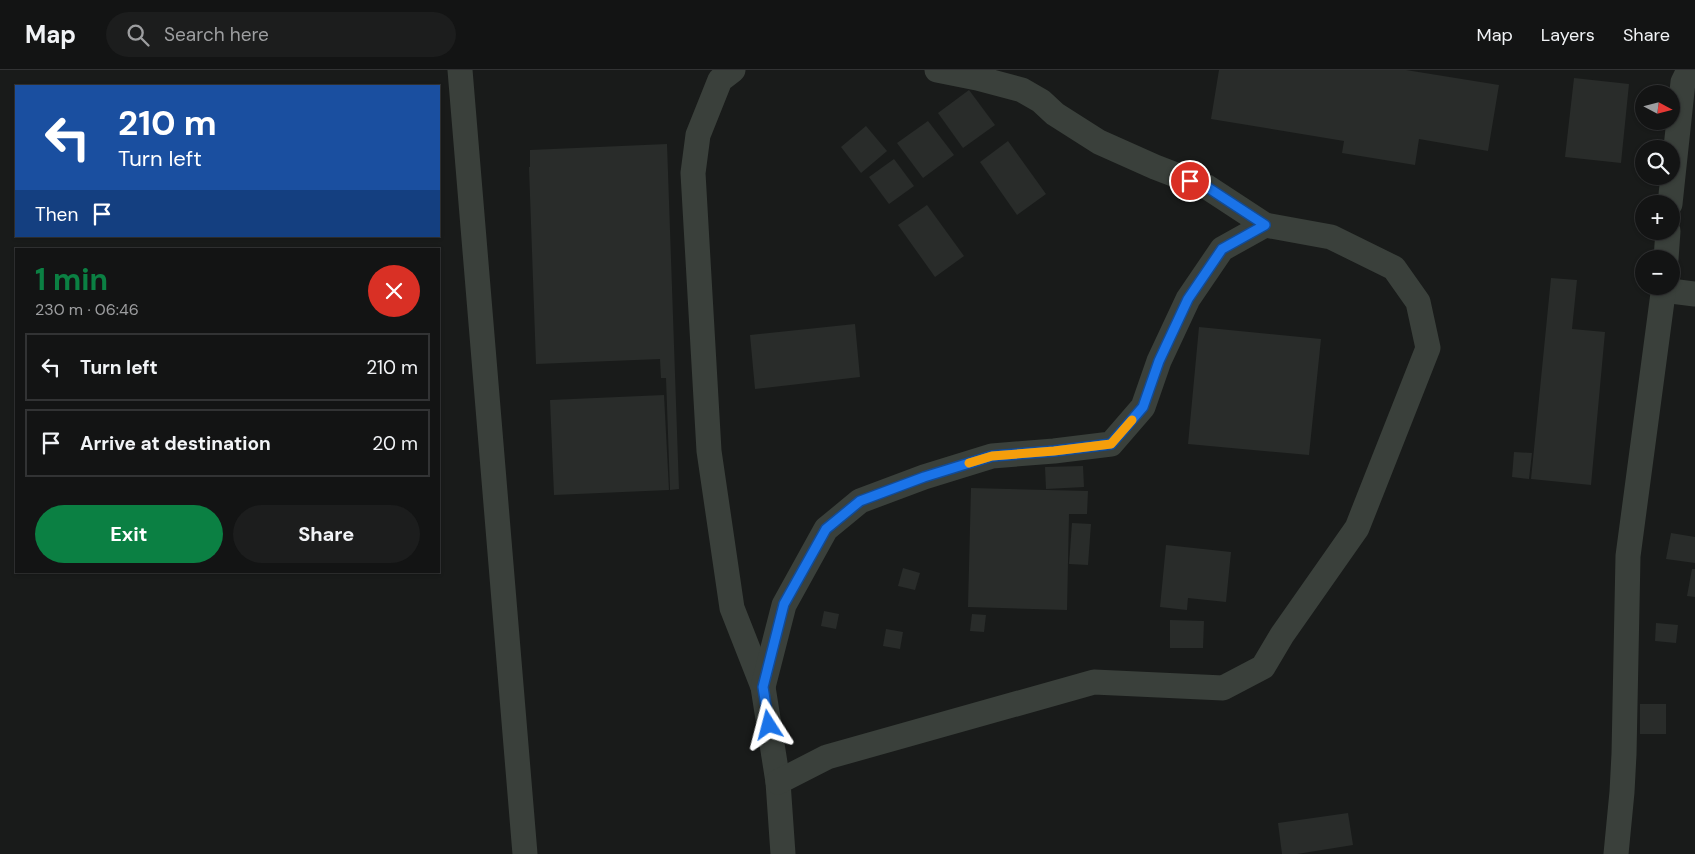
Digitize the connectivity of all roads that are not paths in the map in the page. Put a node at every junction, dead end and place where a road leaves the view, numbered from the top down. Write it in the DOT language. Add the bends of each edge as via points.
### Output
graph roads {
  1 [pos="460,70"];
  2 [pos="733,70"];
  3 [pos="937,70"];
  4 [pos="1689,70"];
  5 [pos="1671,195"];
  6 [pos="1265,225"];
  7 [pos="1680,291"];
  8 [pos="1695,294"];
  9 [pos="1663,295"];
  10 [pos="763,687"];
  11 [pos="778,782"];
  12 [pos="525,854"];
  13 [pos="783,854"];
  14 [pos="1616,854"];
  1 -- 12 [label="street"];
  2 -- 10 [label="street" via="720,80 698,135 693,173 709,452 732,608"];
  3 -- 6 [label="street" via="1022,90 1099,142 1207,187"];
  4 -- 5 [label="street" via="1683,82"];
  6 -- 10 [label="street" via="1222,249 1188,299 1159,361 1143,407 1111,444 992,456 860,501 826,529 784,604"];
  6 -- 11 [label="street" via="1331,238 1394,268 1418,302 1428,348 1357,528 1263,667 1223,688 1094,682 827,757"];
  7 -- 8 [label="street"];
  9 -- 14 [label="street" via="1628,556 1624,764"];
  10 -- 11 [label="street"];
  11 -- 13 [label="street"];
}
